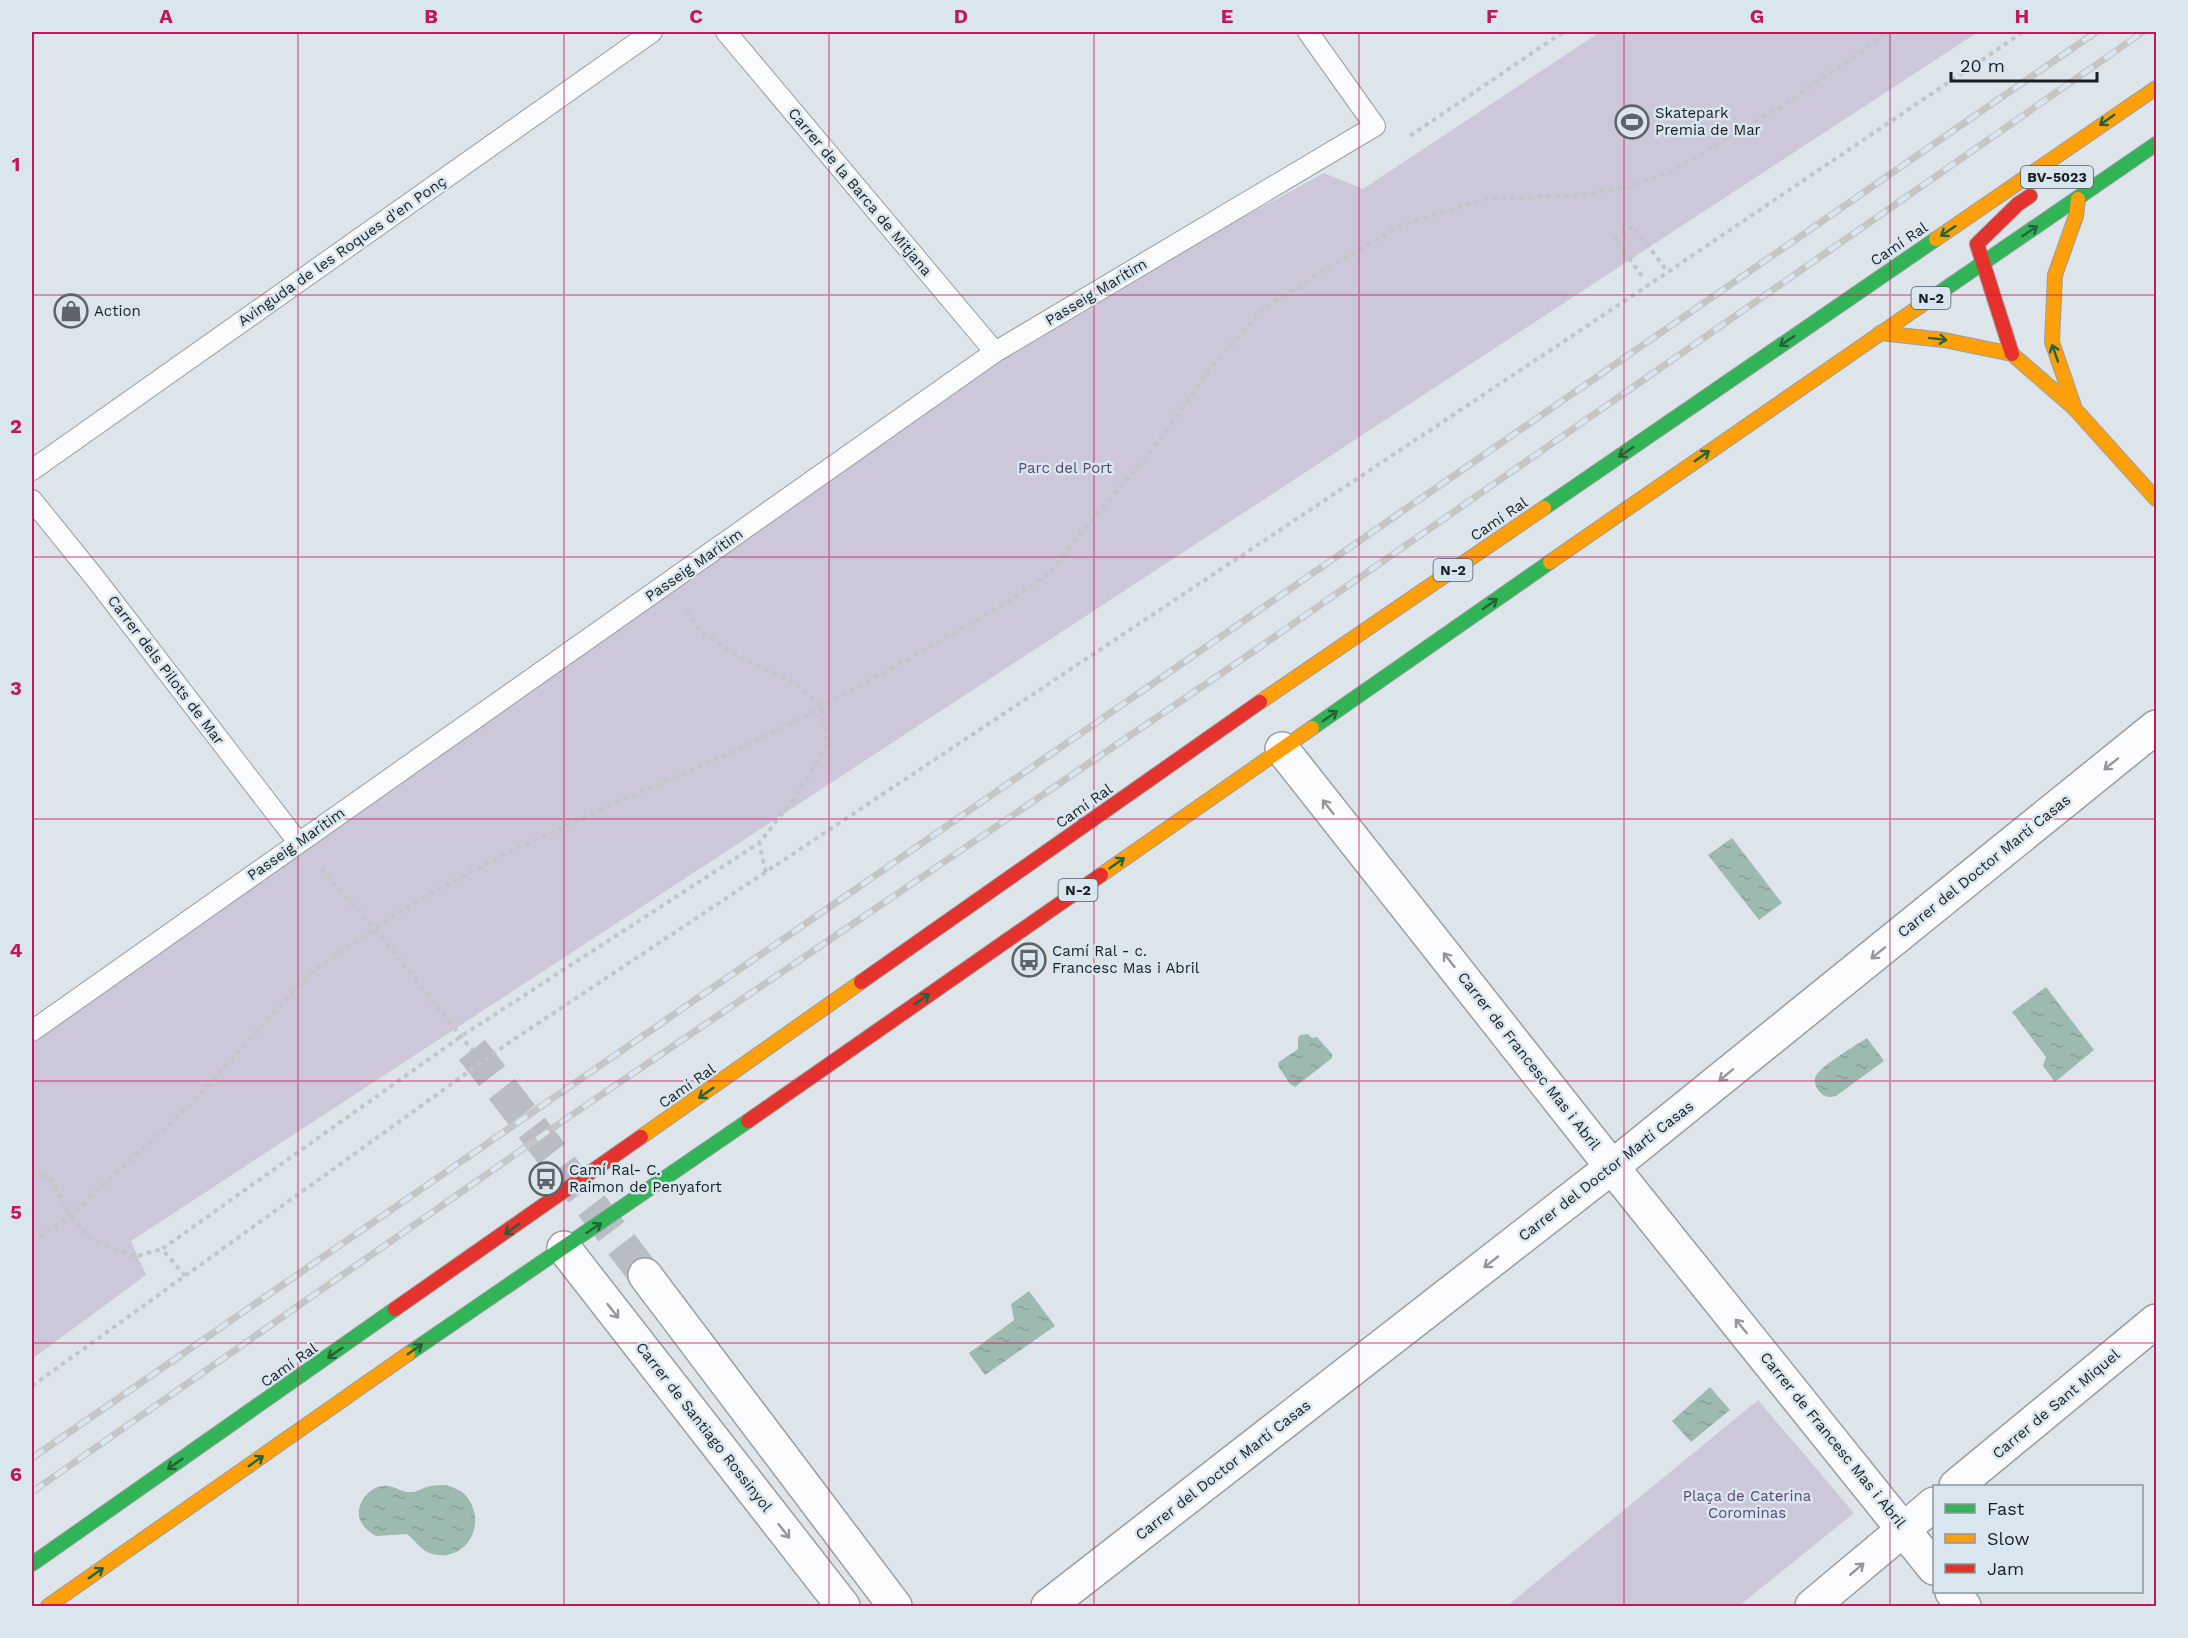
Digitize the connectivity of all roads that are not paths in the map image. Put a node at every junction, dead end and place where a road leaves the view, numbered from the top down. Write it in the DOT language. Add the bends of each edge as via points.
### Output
graph roads {
  1 [pos="652,32"];
  2 [pos="726,32"];
  3 [pos="1308,32"];
  4 [pos="2157,88"];
  5 [pos="2157,144"];
  6 [pos="2038,190"];
  7 [pos="2078,199"];
  8 [pos="1982,263"];
  9 [pos="1880,333"];
  10 [pos="995,352"];
  11 [pos="2012,354"];
  12 [pos="2074,408"];
  13 [pos="32,470"];
  14 [pos="2157,499"];
  15 [pos="32,500"];
  16 [pos="2157,728"];
  17 [pos="1282,749"];
  18 [pos="298,842"];
  19 [pos="32,1031"];
  20 [pos="1612,1167"];
  21 [pos="564,1248"];
  22 [pos="645,1275"];
  23 [pos="2157,1321"];
  24 [pos="1957,1485"];
  25 [pos="1933,1506"];
  26 [pos="1905,1529"];
  27 [pos="33,1563"];
  28 [pos="1933,1565"];
  29 [pos="1953,1593"];
  30 [pos="48,1606"];
  31 [pos="843,1606"];
  32 [pos="896,1606"];
  33 [pos="1048,1606"];
  34 [pos="1812,1606"];
  35 [pos="1964,1606"];
  1 -- 13 [label="lane, Avinguda de les Roques d'en Ponç"];
  2 -- 10 [label="lane, Carrer de la Barca de Mitjana"];
  3 -- 10 [label="lane, Passeig Marítim" via="1375,126"];
  4 -- 27 [label="main road, Camí Ral / N-2, one-way" via="1256,705"];
  5 -- 7 [label="main road, N-2"];
  6 -- 8 [label="main road, BV-5023" via="1977,244"];
  8 -- 7 [label="main road, N-2, one-way"];
  12 -- 7 [label="main road, BV-5023, one-way" via="2052,342 2055,275 2076,216"];
  8 -- 9 [label="main road, N-2"];
  8 -- 11 [label="main road, BV-5023"];
  9 -- 11 [label="main road, BV-5023, one-way" via="1944,340"];
  17 -- 9 [label="main road, N-2, one-way"];
  10 -- 18 [label="lane, Passeig Marítim"];
  11 -- 12 [label="main road, BV-5023"];
  12 -- 14 [label="main road, BV-5023"];
  15 -- 18 [label="lane, Carrer dels Pilots de Mar"];
  16 -- 20 [label="street, Carrer del Doctor Martí Casas, one-way"];
  20 -- 17 [label="street, Carrer de Francesc Mas i Abril, one-way"];
  21 -- 17 [label="main road, N-2, one-way"];
  18 -- 19 [label="lane, Passeig Marítim"];
  26 -- 20 [label="street, Carrer de Francesc Mas i Abril, one-way"];
  20 -- 33 [label="street, Carrer del Doctor Martí Casas, one-way"];
  30 -- 21 [label="main road, one-way"];
  21 -- 31 [label="street, Carrer de Santiago Rossinyol, one-way"];
  22 -- 32 [label="street"];
  23 -- 24 [label="street, Carrer de Sant Miquel"];
  25 -- 26 [label="street"];
  26 -- 28 [label="street, Carrer de Francesc Mas i Abril"];
  34 -- 26 [label="street, one-way"];
  29 -- 35 [label="street"];
}
